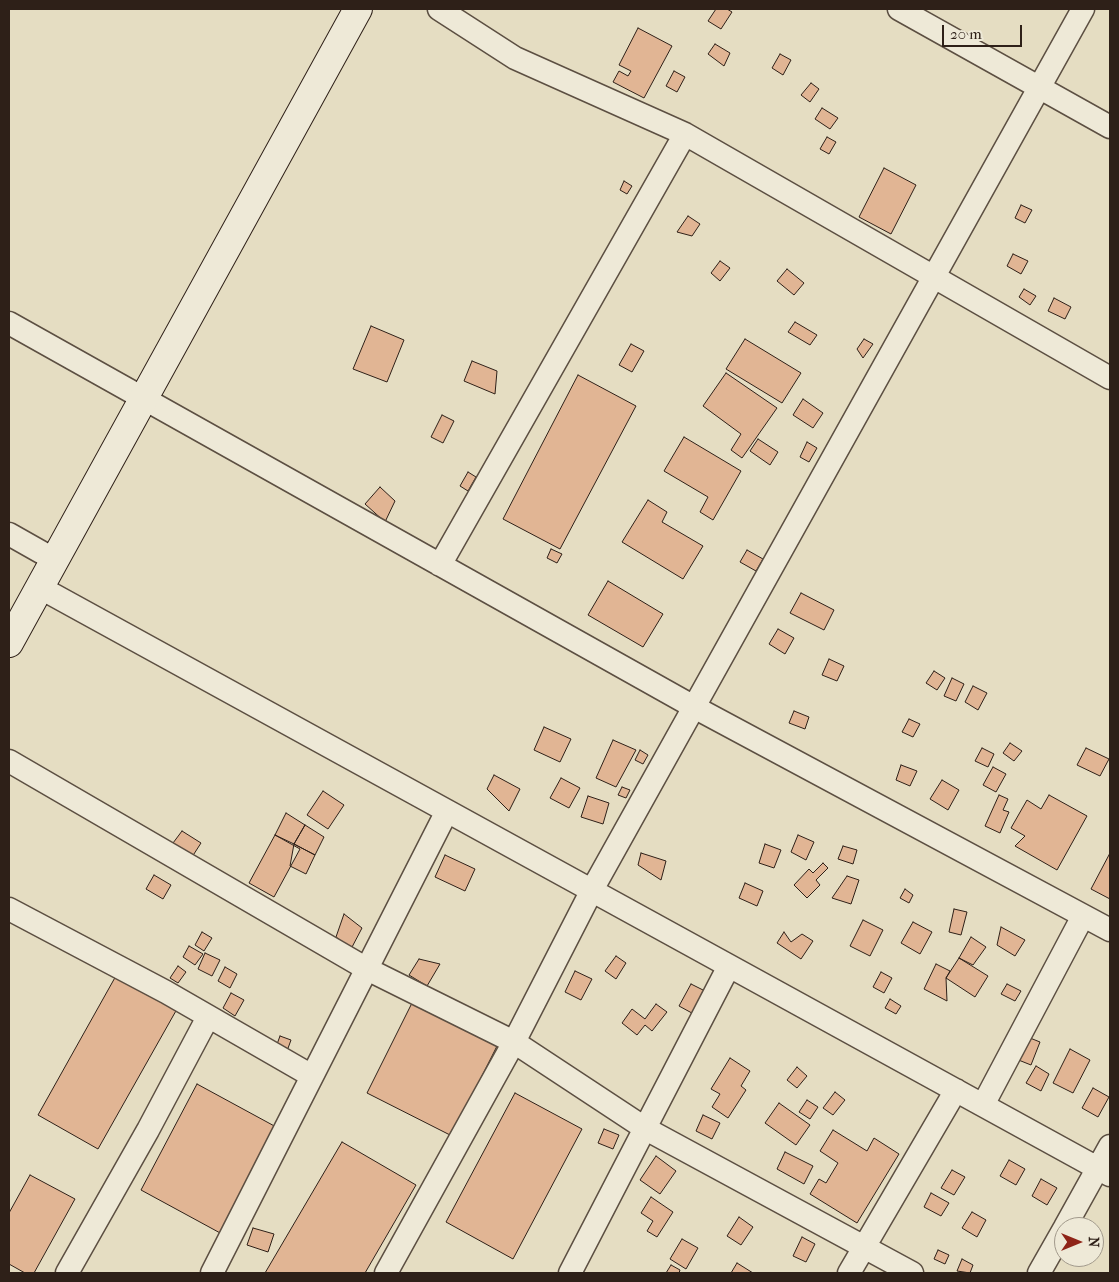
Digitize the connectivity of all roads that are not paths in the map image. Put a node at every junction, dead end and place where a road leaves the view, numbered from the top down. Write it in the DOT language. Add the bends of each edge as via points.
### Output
graph roads {
  1 [pos="358,9"];
  2 [pos="439,9"];
  3 [pos="899,9"];
  4 [pos="1083,9"];
  5 [pos="1039,87"];
  6 [pos="1110,127"];
  7 [pos="685,134"];
  8 [pos="934,277"];
  9 [pos="9,323"];
  10 [pos="1110,378"];
  11 [pos="143,400"];
  12 [pos="9,534"];
  13 [pos="54,560"];
  14 [pos="440,565"];
  15 [pos="39,587"];
  16 [pos="9,643"];
  17 [pos="694,707"];
  18 [pos="9,760"];
  19 [pos="447,811"];
  20 [pos="592,890"];
  21 [pos="9,909"];
  22 [pos="1083,916"];
  23 [pos="1110,930"];
  24 [pos="729,966"];
  25 [pos="367,969"];
  26 [pos="208,1017"];
  27 [pos="514,1042"];
  28 [pos="312,1076"];
  29 [pos="956,1090"];
  30 [pos="983,1105"];
  31 [pos="646,1129"];
  32 [pos="1110,1146"];
  33 [pos="1104,1172"];
  34 [pos="1073,1217"];
  35 [pos="865,1248"];
  36 [pos="1054,1248"];
  37 [pos="67,1273"];
  38 [pos="212,1273"];
  39 [pos="386,1273"];
  40 [pos="570,1273"];
  41 [pos="850,1273"];
  42 [pos="912,1273"];
  43 [pos="1040,1273"];
  1 -- 11 [label="street"];
  2 -- 7 [label="street" via="515,58"];
  3 -- 5 [label="street"];
  4 -- 5 [label="street"];
  5 -- 6 [label="street"];
  5 -- 8 [label="street"];
  7 -- 8 [label="street"];
  7 -- 14 [label="street"];
  8 -- 10 [label="street"];
  8 -- 17 [label="street"];
  9 -- 11 [label="street"];
  11 -- 13 [label="street"];
  11 -- 14 [label="street"];
  12 -- 13 [label="street"];
  13 -- 15 [label="street"];
  14 -- 17 [label="street"];
  15 -- 16 [label="street"];
  15 -- 19 [label="street"];
  17 -- 20 [label="street"];
  17 -- 22 [label="street"];
  18 -- 25 [label="street"];
  19 -- 20 [label="street"];
  19 -- 25 [label="street"];
  20 -- 24 [label="street"];
  20 -- 27 [label="street"];
  21 -- 26 [label="street"];
  22 -- 23 [label="street"];
  22 -- 30 [label="street"];
  24 -- 29 [label="street"];
  24 -- 31 [label="street"];
  25 -- 27 [label="street"];
  25 -- 28 [label="street"];
  26 -- 28 [label="street"];
  26 -- 37 [label="street"];
  27 -- 31 [label="street"];
  27 -- 39 [label="street"];
  28 -- 38 [label="street"];
  29 -- 30 [label="street"];
  29 -- 35 [label="street"];
  30 -- 33 [label="street"];
  31 -- 35 [label="street"];
  31 -- 40 [label="street"];
  32 -- 33 [label="street"];
  33 -- 34 [label="street"];
  35 -- 41 [label="street"];
  35 -- 42 [label="street"];
  36 -- 43 [label="street"];
}
